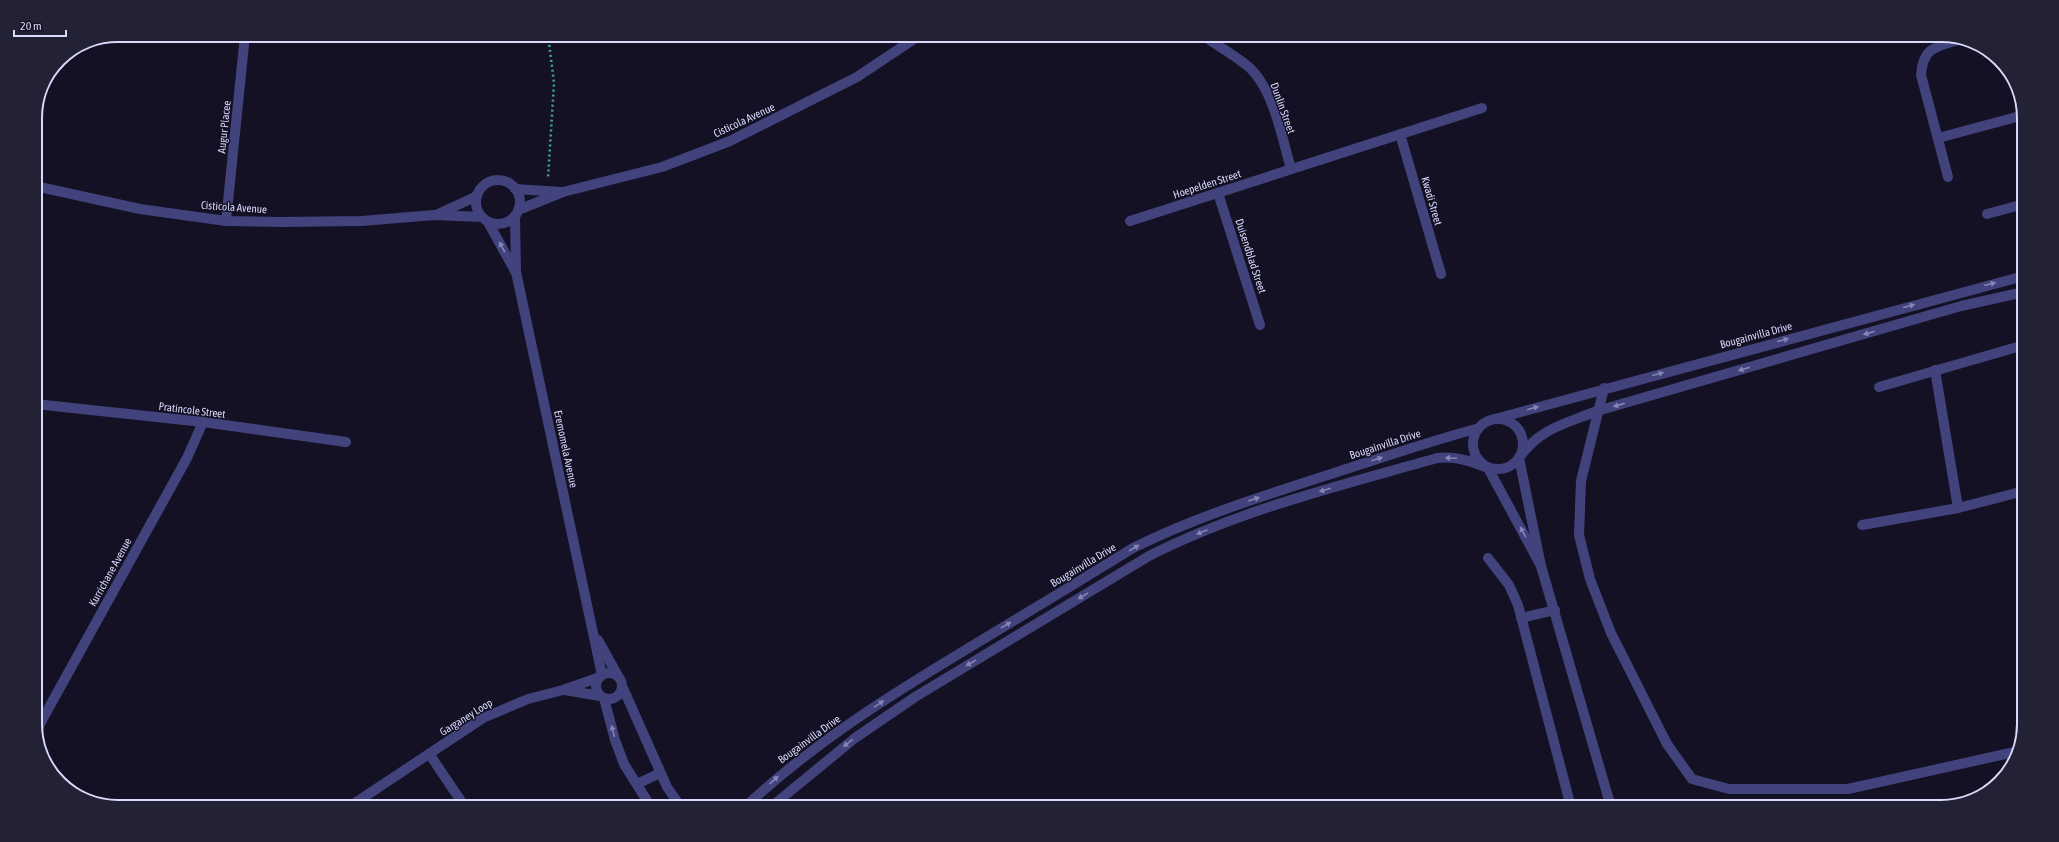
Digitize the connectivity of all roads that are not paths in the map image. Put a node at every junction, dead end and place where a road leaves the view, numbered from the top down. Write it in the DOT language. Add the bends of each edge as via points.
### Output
graph roads {
  1 [pos="244,42"];
  2 [pos="910,42"];
  3 [pos="1212,42"];
  4 [pos="1949,43"];
  5 [pos="1482,108"];
  6 [pos="2017,117"];
  7 [pos="1400,134"];
  8 [pos="1938,138"];
  9 [pos="1291,169"];
  10 [pos="1948,177"];
  11 [pos="42,188"];
  12 [pos="515,189"];
  13 [pos="563,192"];
  14 [pos="1218,193"];
  15 [pos="477,196"];
  16 [pos="2017,206"];
  17 [pos="516,213"];
  18 [pos="1987,214"];
  19 [pos="434,215"];
  20 [pos="485,219"];
  21 [pos="226,221"];
  22 [pos="1130,221"];
  23 [pos="516,272"];
  24 [pos="1441,274"];
  25 [pos="2017,278"];
  26 [pos="2017,294"];
  27 [pos="1260,325"];
  28 [pos="2017,346"];
  29 [pos="1935,370"];
  30 [pos="1879,387"];
  31 [pos="1604,388"];
  32 [pos="42,405"];
  33 [pos="1597,411"];
  34 [pos="1495,419"];
  35 [pos="203,422"];
  36 [pos="1476,429"];
  37 [pos="346,442"];
  38 [pos="1519,458"];
  39 [pos="1488,468"];
  40 [pos="2017,493"];
  41 [pos="1958,508"];
  42 [pos="1862,525"];
  43 [pos="1488,558"];
  44 [pos="1541,566"];
  45 [pos="1555,610"];
  46 [pos="1521,618"];
  47 [pos="594,631"];
  48 [pos="601,676"];
  49 [pos="618,676"];
  50 [pos="623,688"];
  51 [pos="563,690"];
  52 [pos="602,697"];
  53 [pos="42,721"];
  54 [pos="2011,753"];
  55 [pos="430,755"];
  56 [pos="660,773"];
  57 [pos="637,784"];
  58 [pos="360,800"];
  59 [pos="460,800"];
  60 [pos="647,800"];
  61 [pos="676,800"];
  62 [pos="754,800"];
  63 [pos="780,800"];
  64 [pos="1569,800"];
  65 [pos="1609,800"];
  1 -- 21 [label="street, Augur Placee"];
  2 -- 13 [label="street, Cisticola Avenue" via="857,77 730,141 662,166"];
  3 -- 9 [label="street, Dunlin Street" via="1258,76 1273,107"];
  4 -- 8 [label="street" via="1924,57 1921,74"];
  5 -- 7 [label="street"];
  6 -- 8 [label="street"];
  7 -- 9 [label="street"];
  7 -- 24 [label="street, Kwadi Street"];
  8 -- 10 [label="street"];
  9 -- 14 [label="street, Hoepelden Street"];
  11 -- 21 [label="street, Cisticola Avenue" via="140,209"];
  12 -- 13 [label="street, Cisticola Avenue"];
  12 -- 15 [label="street" via="509,184 494,181 487,184"];
  12 -- 17 [label="street" via="519,196"];
  13 -- 17 [label="street, Cisticola Avenue"];
  14 -- 22 [label="street, Hoepelden Street"];
  14 -- 27 [label="street, Duisendblad Street"];
  15 -- 19 [label="street, Cisticola Avenue"];
  15 -- 20 [label="street" via="478,211"];
  16 -- 18 [label="street"];
  17 -- 20 [label="street" via="502,224"];
  17 -- 23 [label="street, Eremomela Avenue"];
  19 -- 20 [label="street, Cisticola Avenue"];
  19 -- 21 [label="street, Cisticola Avenue" via="362,221"];
  23 -- 20 [label="street, Eremomela Avenue, one-way"];
  23 -- 47 [label="street, Eremomela Avenue"];
  31 -- 25 [label="street, Bougainvilla Drive, one-way"];
  26 -- 33 [label="street, one-way" via="1961,306"];
  28 -- 29 [label="street"];
  29 -- 30 [label="street"];
  29 -- 41 [label="street"];
  31 -- 33 [label="street"];
  34 -- 31 [label="street, Bougainvilla Drive, one-way"];
  32 -- 35 [label="street, Pratincole Street"];
  33 -- 38 [label="street" via="1538,436"];
  33 -- 54 [label="street" via="1580,481 1580,535 1590,579 1611,633 1667,744 1692,779 1729,789 1848,789"];
  34 -- 36 [label="street, Bougainvilla Drive"];
  34 -- 38 [label="street" via="1510,422 1521,434 1523,450"];
  35 -- 37 [label="street, Pratincole Street"];
  35 -- 53 [label="street, Kurrichane Avenue" via="187,458"];
  36 -- 39 [label="street" via="1473,451 1480,463"];
  62 -- 36 [label="street, Bougainvilla Drive, one-way" via="785,771 901,689 1100,568 1166,532 1277,491"];
  38 -- 39 [label="street" via="1505,469"];
  38 -- 44 [label="street"];
  44 -- 39 [label="street, one-way"];
  39 -- 63 [label="street, one-way" via="1451,457 1436,458 1290,500 1180,540 915,697 855,738"];
  40 -- 41 [label="street"];
  41 -- 42 [label="street"];
  43 -- 46 [label="street" via="1510,585"];
  44 -- 45 [label="street"];
  45 -- 46 [label="street"];
  45 -- 65 [label="street"];
  46 -- 64 [label="street"];
  47 -- 48 [label="street, Eremomela Avenue"];
  47 -- 49 [label="street, Eremomela Avenue"];
  48 -- 49 [label="street" via="613,673"];
  48 -- 51 [label="street, Garganey Loop"];
  48 -- 52 [label="street" via="597,690"];
  49 -- 50 [label="street"];
  50 -- 52 [label="street" via="619,695 612,699"];
  50 -- 56 [label="street"];
  51 -- 52 [label="street, Garganey Loop"];
  51 -- 55 [label="street, Garganey Loop" via="528,699 483,718"];
  57 -- 52 [label="street, one-way" via="624,764"];
  55 -- 58 [label="street, Garganey Loop"];
  55 -- 59 [label="street"];
  56 -- 57 [label="street"];
  56 -- 61 [label="street"];
  57 -- 60 [label="street"];
}
